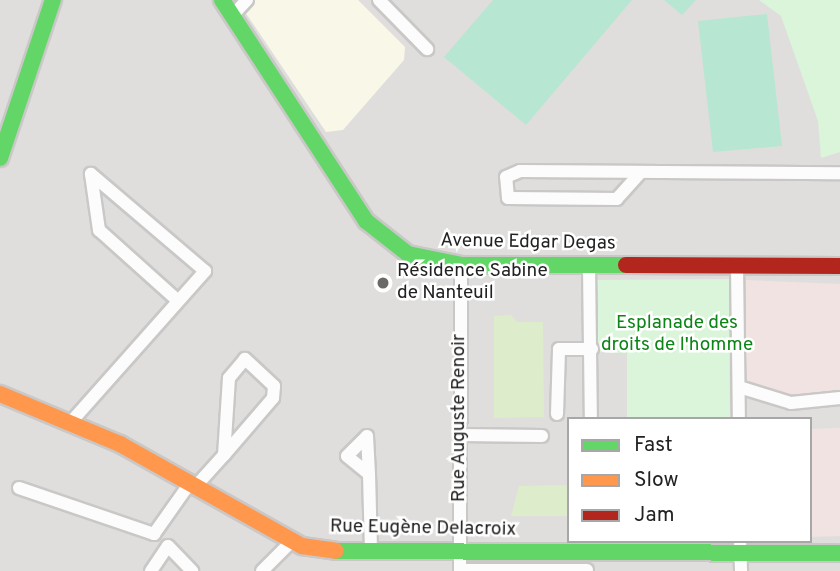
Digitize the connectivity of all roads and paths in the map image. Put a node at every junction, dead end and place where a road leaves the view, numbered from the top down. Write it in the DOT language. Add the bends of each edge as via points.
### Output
graph roads {
  1 [pos="53,0"];
  2 [pos="222,0"];
  3 [pos="247,0"];
  4 [pos="379,0"];
  5 [pos="232,16"];
  6 [pos="427,50"];
  7 [pos="3,138"];
  8 [pos="0,158"];
  9 [pos="641,172"];
  10 [pos="840,173"];
  11 [pos="461,265"];
  12 [pos="737,265"];
  13 [pos="589,266"];
  14 [pos="840,266"];
  15 [pos="176,299"];
  16 [pos="592,349"];
  17 [pos="739,387"];
  18 [pos="0,394"];
  19 [pos="840,398"];
  20 [pos="557,414"];
  21 [pos="591,417"];
  22 [pos="739,417"];
  23 [pos="71,422"];
  24 [pos="460,435"];
  25 [pos="542,436"];
  26 [pos="224,455"];
  27 [pos="369,474"];
  28 [pos="193,485"];
  29 [pos="19,488"];
  30 [pos="292,541"];
  31 [pos="587,545"];
  32 [pos="740,547"];
  33 [pos="371,551"];
  34 [pos="460,552"];
  35 [pos="840,553"];
  36 [pos="460,570"];
  37 [pos="151,571"];
  38 [pos="192,571"];
  39 [pos="262,571"];
  40 [pos="587,571"];
  41 [pos="741,571"];
  1 -- 7 [label="street"];
  2 -- 5 [label="street, Avenue Edgar Degas"];
  3 -- 5 [label="street"];
  4 -- 6 [label="street"];
  5 -- 11 [label="street, Avenue Edgar Degas" via="366,221 408,254"];
  7 -- 8 [label="street"];
  9 -- 9 [label="street" via="520,171 506,177 508,198 617,199"];
  9 -- 10 [label="street"];
  11 -- 13 [label="street, Avenue Edgar Degas"];
  11 -- 24 [label="street, Rue Auguste Renoir"];
  12 -- 13 [label="street, Avenue Edgar Degas"];
  12 -- 14 [label="street, Avenue Edgar Degas"];
  12 -- 17 [label="street"];
  13 -- 16 [label="street"];
  15 -- 15 [label="street" via="99,230 91,174 205,271"];
  15 -- 23 [label="street"];
  16 -- 20 [label="street" via="559,349"];
  16 -- 21 [label="street"];
  17 -- 19 [label="street" via="791,402"];
  17 -- 22 [label="street"];
  18 -- 23 [label="street, Rue Eugène Delacroix"];
  23 -- 28 [label="street, Rue Eugène Delacroix"];
  24 -- 25 [label="street"];
  24 -- 34 [label="street, Rue Auguste Renoir"];
  26 -- 26 [label="street" via="273,398 274,386 245,359 229,378"];
  26 -- 28 [label="street"];
  27 -- 33 [label="street"];
  28 -- 29 [label="street" via="154,534"];
  28 -- 30 [label="street, Rue Eugène Delacroix"];
  30 -- 33 [label="street, Rue Eugène Delacroix"];
  30 -- 39 [label="street"];
  31 -- 32 [label="street, Rue Eugène Delacroix"];
  31 -- 34 [label="street, Rue Eugène Delacroix"];
  31 -- 40 [label="street"];
  32 -- 35 [label="street, Rue Eugène Delacroix"];
  32 -- 41 [label="street"];
  33 -- 34 [label="street, Rue Eugène Delacroix"];
  34 -- 36 [label="street, Rue Auguste Renoir"];
  36 -- 40 [label="street"];
  37 -- 38 [label="street" via="168,547"];
}
